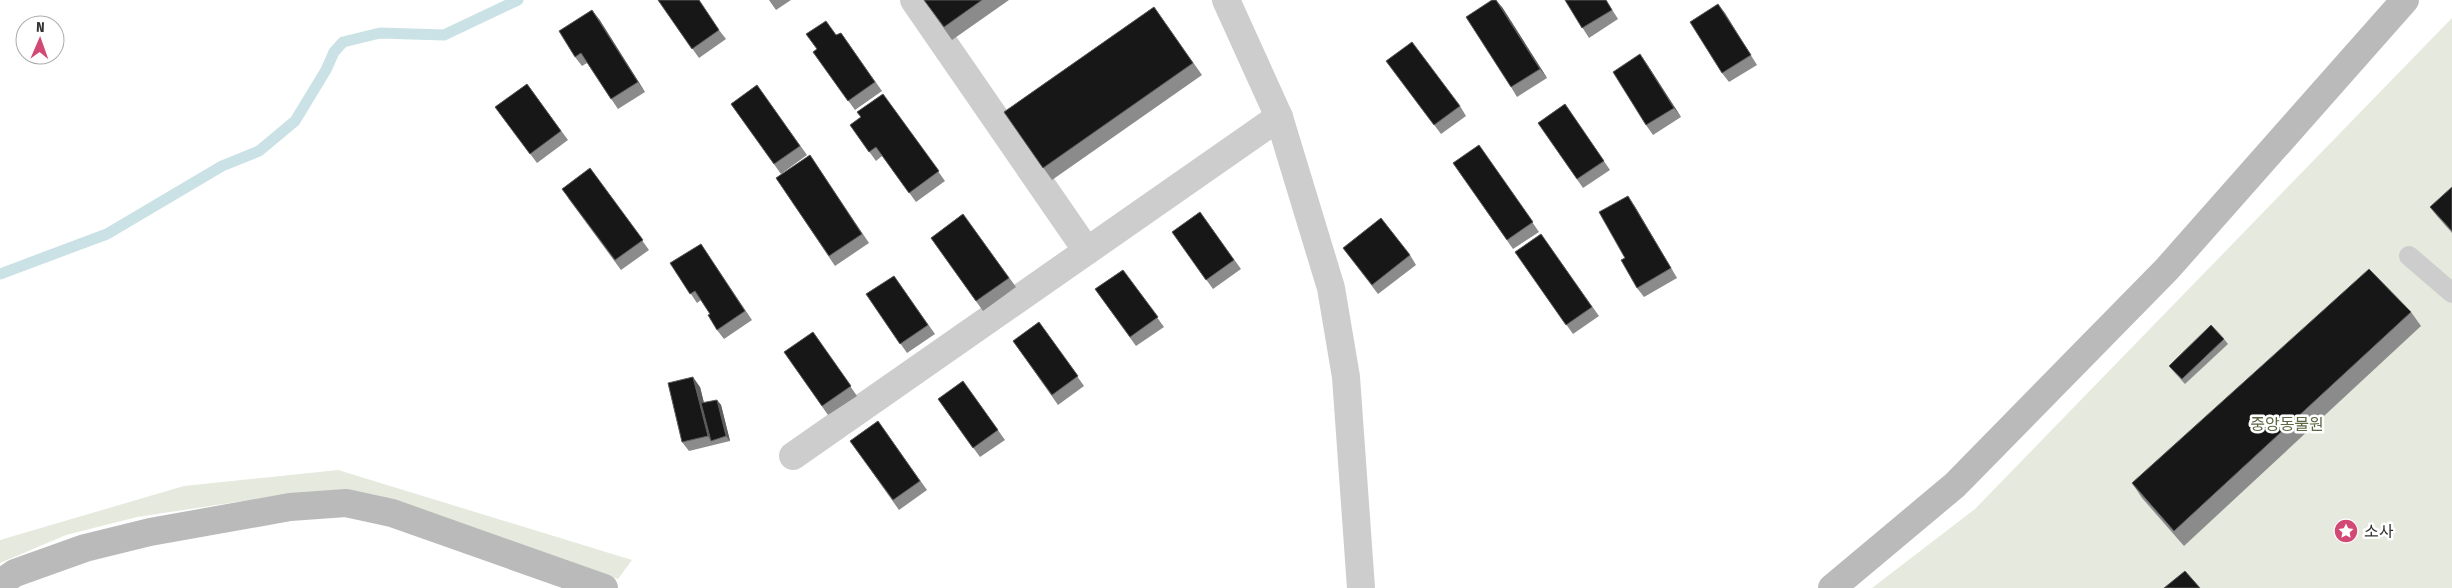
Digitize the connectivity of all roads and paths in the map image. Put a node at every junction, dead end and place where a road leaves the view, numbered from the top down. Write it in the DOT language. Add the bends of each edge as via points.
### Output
graph roads {
  1 [pos="914,0"];
  2 [pos="1226,0"];
  3 [pos="2405,0"];
  4 [pos="1279,118"];
  5 [pos="1087,252"];
  6 [pos="2409,256"];
  7 [pos="2452,293"];
  8 [pos="793,456"];
  9 [pos="0,583"];
  10 [pos="604,588"];
  11 [pos="1361,588"];
  12 [pos="1832,588"];
  1 -- 5 [label="street"];
  2 -- 4 [label="street"];
  3 -- 12 [label="street" via="2167,269 1955,485"];
  4 -- 5 [label="street"];
  4 -- 11 [label="street" via="1331,288 1346,376"];
  5 -- 8 [label="street"];
  6 -- 7 [label="lane"];
  9 -- 10 [label="street" via="15,573 85,548 150,532 290,507 346,504 392,513"];
}
